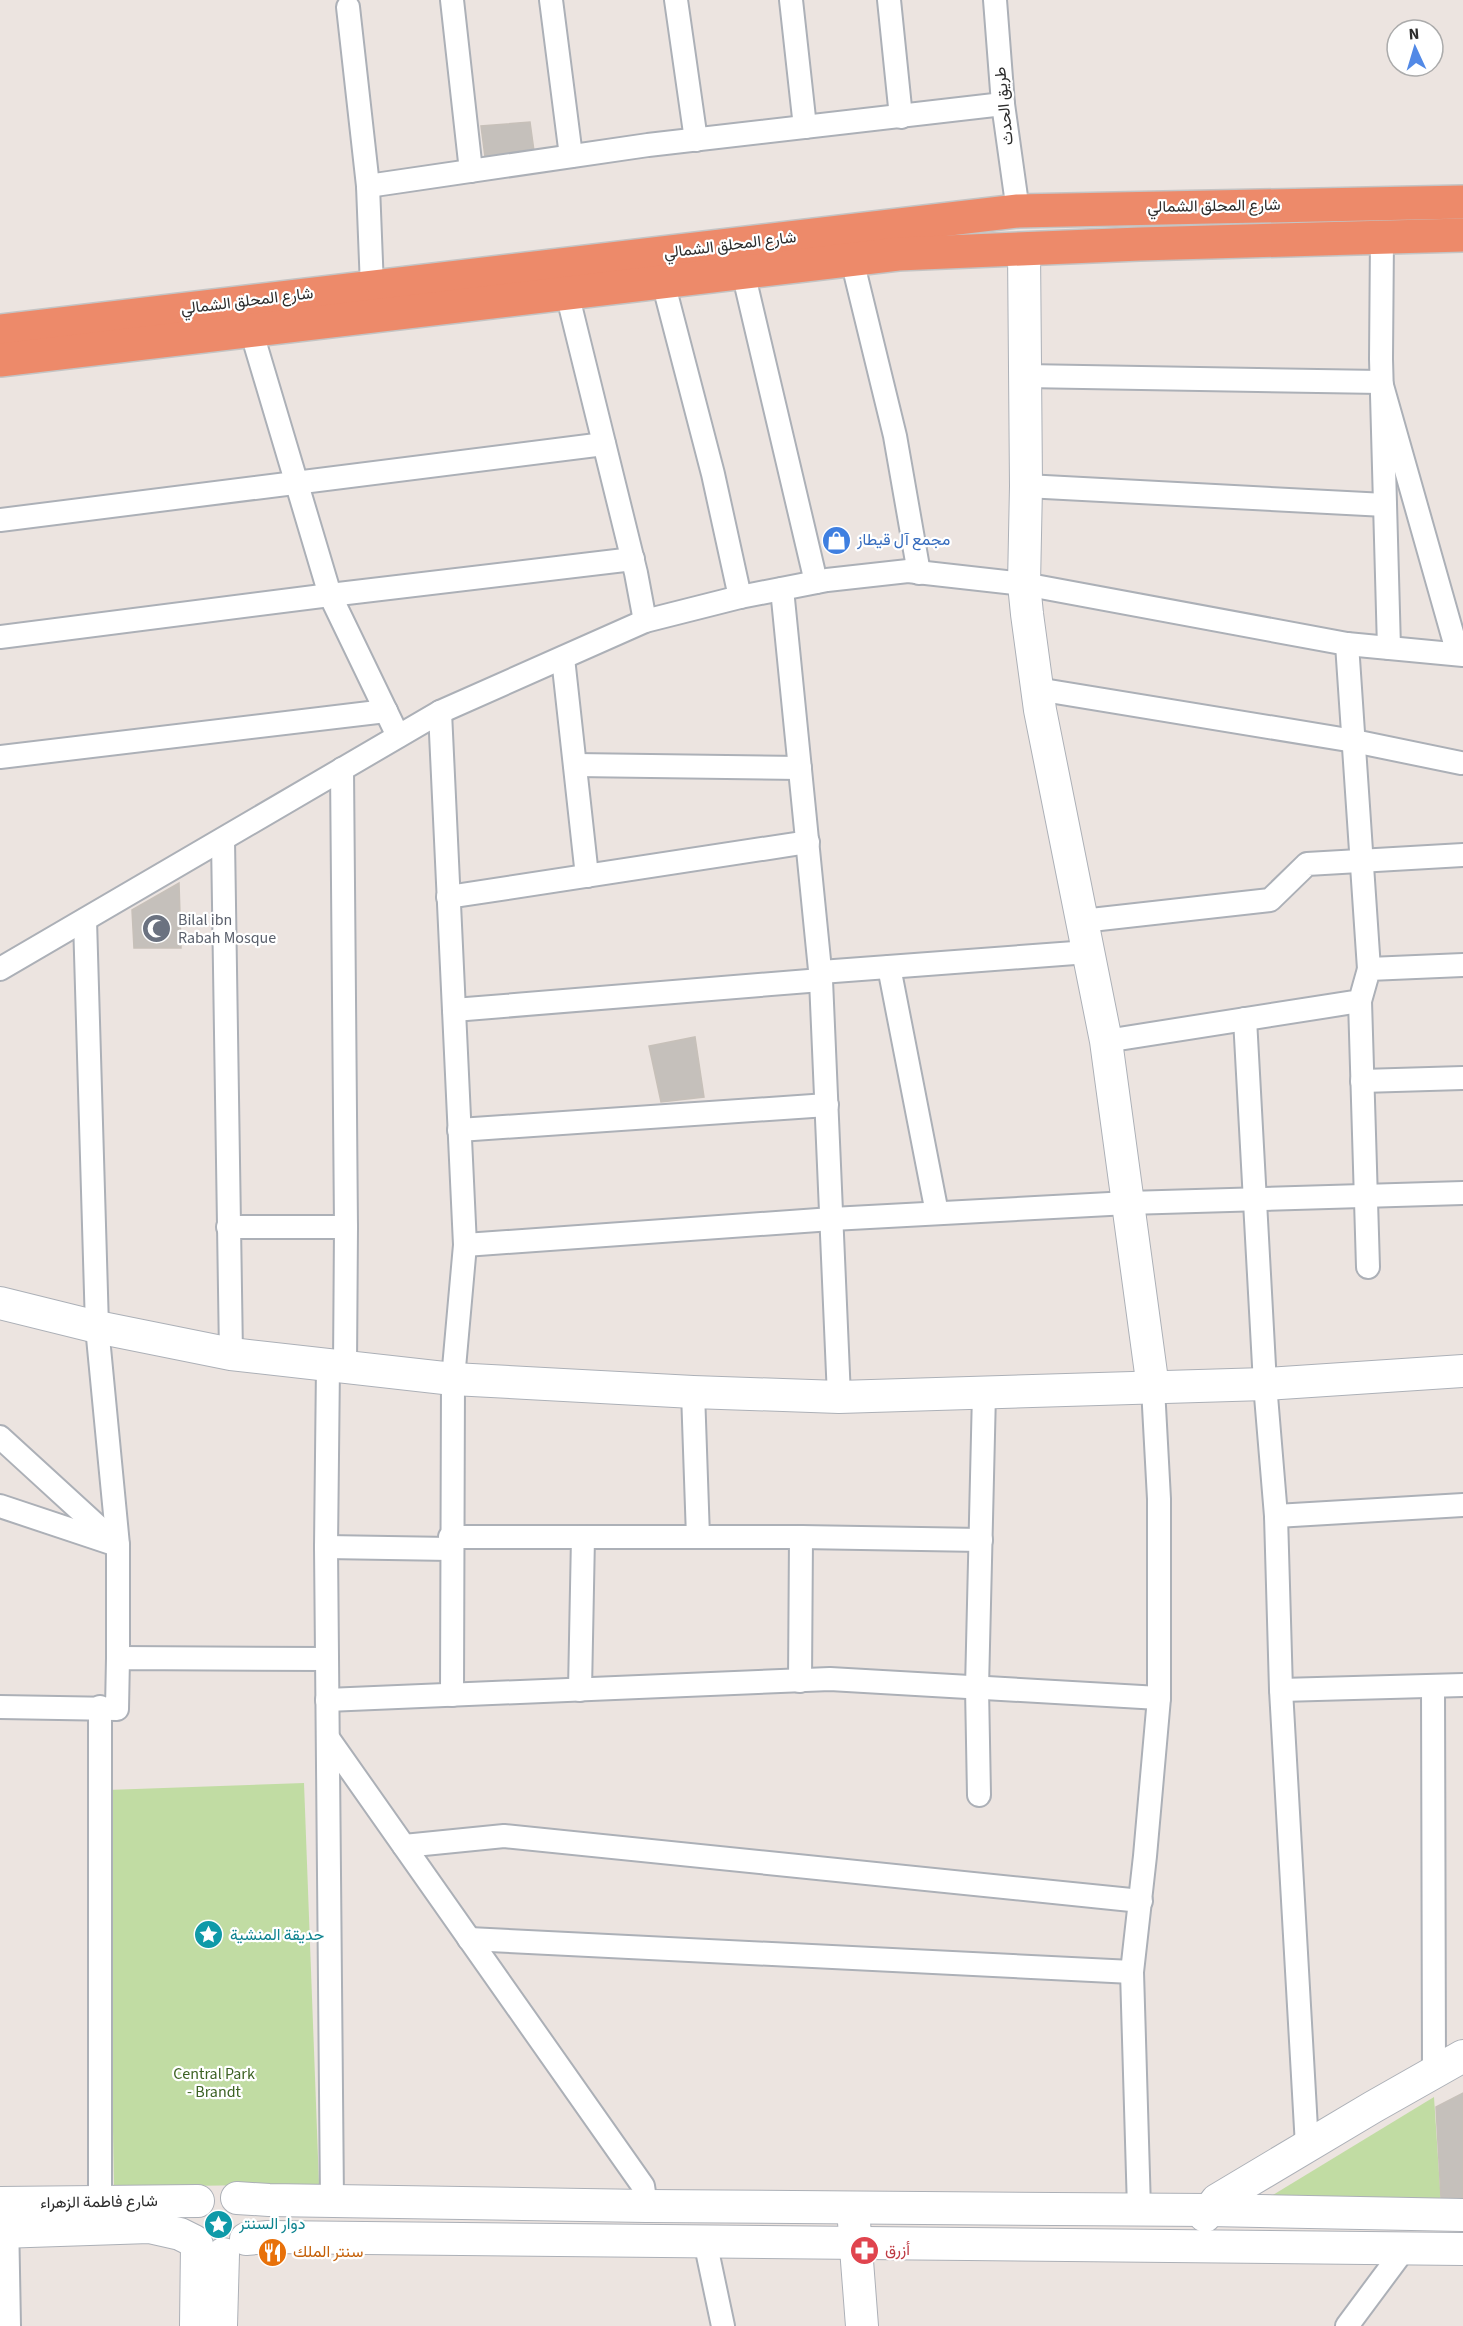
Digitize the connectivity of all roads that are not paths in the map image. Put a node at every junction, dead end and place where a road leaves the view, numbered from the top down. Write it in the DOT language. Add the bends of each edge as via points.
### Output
graph roads {
  1 [pos="452,0"];
  2 [pos="551,0"];
  3 [pos="676,0"];
  4 [pos="791,0"];
  5 [pos="889,0"];
  6 [pos="995,0"];
  7 [pos="348,7"];
  8 [pos="1002,104"];
  9 [pos="901,117"];
  10 [pos="805,127"];
  11 [pos="696,140"];
  12 [pos="571,156"];
  13 [pos="471,171"];
  14 [pos="368,186"];
  15 [pos="1463,202"];
  16 [pos="1019,212"];
  17 [pos="1463,235"];
  18 [pos="1382,237"];
  19 [pos="1022,249"];
  20 [pos="852,260"];
  21 [pos="743,273"];
  22 [pos="663,282"];
  23 [pos="372,287"];
  24 [pos="567,293"];
  25 [pos="251,330"];
  26 [pos="0,331"];
  27 [pos="0,360"];
  28 [pos="1025,376"];
  29 [pos="1381,382"];
  30 [pos="604,444"];
  31 [pos="296,483"];
  32 [pos="1026,486"];
  33 [pos="1385,505"];
  34 [pos="0,520"];
  35 [pos="633,559"];
  36 [pos="919,573"];
  37 [pos="816,582"];
  38 [pos="1024,584"];
  39 [pos="782,589"];
  40 [pos="330,594"];
  41 [pos="740,597"];
  42 [pos="645,621"];
  43 [pos="0,637"];
  44 [pos="1347,644"];
  45 [pos="1389,648"];
  46 [pos="1461,654"];
  47 [pos="563,658"];
  48 [pos="1037,689"];
  49 [pos="386,711"];
  50 [pos="440,712"];
  51 [pos="398,736"];
  52 [pos="1354,741"];
  53 [pos="0,757"];
  54 [pos="1461,763"];
  55 [pos="575,765"];
  56 [pos="800,768"];
  57 [pos="342,769"];
  58 [pos="223,840"];
  59 [pos="807,842"];
  60 [pos="1463,855"];
  61 [pos="1361,859"];
  62 [pos="587,876"];
  63 [pos="448,897"];
  64 [pos="85,920"];
  65 [pos="1082,921"];
  66 [pos="1088,952"];
  67 [pos="1,963"];
  68 [pos="1463,965"];
  69 [pos="890,967"];
  70 [pos="1369,969"];
  71 [pos="821,976"];
  72 [pos="1360,1001"];
  73 [pos="454,1010"];
  74 [pos="1245,1019"];
  75 [pos="1106,1041"];
  76 [pos="1463,1078"];
  77 [pos="1362,1080"];
  78 [pos="827,1104"];
  79 [pos="459,1130"];
  80 [pos="1463,1193"];
  81 [pos="1365,1196"];
  82 [pos="1254,1199"];
  83 [pos="1128,1203"];
  84 [pos="937,1214"];
  85 [pos="832,1219"];
  86 [pos="228,1227"];
  87 [pos="346,1227"];
  88 [pos="465,1245"];
  89 [pos="1368,1267"];
  90 [pos="0,1303"];
  91 [pos="97,1328"];
  92 [pos="231,1354"];
  93 [pos="337,1366"];
  94 [pos="1463,1371"];
  95 [pos="453,1379"];
  96 [pos="1265,1384"];
  97 [pos="1153,1388"];
  98 [pos="693,1392"];
  99 [pos="984,1393"];
  100 [pos="839,1397"];
  101 [pos="0,1437"];
  102 [pos="1463,1505"];
  103 [pos="0,1506"];
  104 [pos="1276,1516"];
  105 [pos="583,1537"];
  106 [pos="698,1537"];
  107 [pos="801,1537"];
  108 [pos="981,1540"];
  109 [pos="451,1543"];
  110 [pos="118,1545"];
  111 [pos="326,1547"];
  112 [pos="118,1658"];
  113 [pos="327,1659"];
  114 [pos="800,1681"];
  115 [pos="1463,1685"];
  116 [pos="1433,1686"];
  117 [pos="977,1688"];
  118 [pos="580,1690"];
  119 [pos="1281,1690"];
  120 [pos="452,1695"];
  121 [pos="1159,1698"];
  122 [pos="327,1700"];
  123 [pos="0,1707"];
  124 [pos="100,1707"];
  125 [pos="328,1738"];
  126 [pos="979,1796"];
  127 [pos="404,1846"];
  128 [pos="1141,1900"];
  129 [pos="469,1939"];
  130 [pos="1132,1972"];
  131 [pos="1463,2056"];
  132 [pos="1434,2072"];
  133 [pos="1306,2146"];
  134 [pos="237,2198"];
  135 [pos="198,2201"];
  136 [pos="332,2201"];
  137 [pos="100,2202"];
  138 [pos="646,2206"];
  139 [pos="853,2207"];
  140 [pos="1139,2210"];
  141 [pos="1209,2210"];
  142 [pos="1463,2215"];
  143 [pos="4,2218"];
  144 [pos="705,2241"];
  145 [pos="855,2242"];
  146 [pos="215,2245"];
  147 [pos="1182,2245"];
  148 [pos="1405,2248"];
  149 [pos="1463,2249"];
  150 [pos="6,2321"];
  151 [pos="1350,2324"];
  152 [pos="196,2326"];
  153 [pos="221,2326"];
  154 [pos="723,2326"];
  155 [pos="862,2326"];
  1 -- 13 [label="street"];
  2 -- 12 [label="street"];
  3 -- 11 [label="street"];
  4 -- 10 [label="street"];
  5 -- 9 [label="street"];
  6 -- 8 [label="street, طريق الحدث"];
  7 -- 14 [label="street"];
  8 -- 9 [label="street"];
  8 -- 16 [label="street, طريق الحدث"];
  9 -- 10 [label="street"];
  10 -- 11 [label="street"];
  11 -- 12 [label="street"];
  12 -- 13 [label="street"];
  13 -- 14 [label="street"];
  14 -- 23 [label="street"];
  15 -- 16 [label="highway, شارع المحلق الشمالي"];
  16 -- 19 [label="highway" via="993,227 993,235"];
  16 -- 19 [label="highway" via="1046,222 1047,228 1047,236"];
  16 -- 23 [label="highway, شارع المحلق الشمالي"];
  17 -- 18 [label="highway, شارع المحلق الشمالي"];
  18 -- 19 [label="highway, شارع المحلق الشمالي"];
  18 -- 29 [label="street"];
  19 -- 20 [label="highway, شارع المحلق الشمالي" via="898,254"];
  19 -- 28 [label="main road"];
  20 -- 21 [label="highway, شارع المحلق الشمالي"];
  20 -- 36 [label="street" via="895,436"];
  21 -- 22 [label="highway, شارع المحلق الشمالي"];
  21 -- 37 [label="street"];
  22 -- 24 [label="highway, شارع المحلق الشمالي"];
  22 -- 41 [label="street"];
  23 -- 26 [label="highway, شارع المحلق الشمالي"];
  24 -- 25 [label="highway, شارع المحلق الشمالي"];
  24 -- 30 [label="street"];
  25 -- 27 [label="highway, شارع المحلق الشمالي"];
  25 -- 31 [label="street"];
  28 -- 29 [label="street"];
  28 -- 32 [label="main road"];
  29 -- 33 [label="street"];
  29 -- 46 [label="street"];
  30 -- 31 [label="street"];
  30 -- 35 [label="street"];
  31 -- 34 [label="street"];
  31 -- 40 [label="street"];
  32 -- 33 [label="street"];
  32 -- 38 [label="main road"];
  33 -- 45 [label="street"];
  35 -- 40 [label="street"];
  35 -- 42 [label="street"];
  36 -- 37 [label="street"];
  36 -- 38 [label="street"];
  37 -- 39 [label="street"];
  38 -- 44 [label="street"];
  38 -- 48 [label="main road"];
  39 -- 41 [label="street"];
  39 -- 56 [label="street"];
  40 -- 43 [label="street"];
  40 -- 49 [label="street"];
  41 -- 42 [label="street"];
  42 -- 47 [label="street"];
  44 -- 45 [label="street"];
  44 -- 52 [label="street"];
  45 -- 46 [label="street"];
  47 -- 50 [label="street"];
  47 -- 55 [label="street"];
  48 -- 52 [label="street"];
  48 -- 65 [label="main road"];
  49 -- 51 [label="street"];
  49 -- 53 [label="street"];
  50 -- 51 [label="street"];
  50 -- 63 [label="street"];
  51 -- 57 [label="street"];
  52 -- 54 [label="street"];
  52 -- 61 [label="street"];
  55 -- 56 [label="street"];
  55 -- 62 [label="street"];
  56 -- 59 [label="street"];
  57 -- 58 [label="street"];
  57 -- 87 [label="street"];
  58 -- 64 [label="street"];
  58 -- 86 [label="street"];
  59 -- 62 [label="street"];
  59 -- 71 [label="street"];
  60 -- 61 [label="street"];
  61 -- 65 [label="street" via="1307,864 1270,900"];
  61 -- 70 [label="street"];
  62 -- 63 [label="street"];
  63 -- 73 [label="street"];
  64 -- 67 [label="street"];
  64 -- 91 [label="street"];
  65 -- 66 [label="main road"];
  66 -- 69 [label="street"];
  66 -- 75 [label="main road"];
  68 -- 70 [label="street"];
  69 -- 71 [label="street"];
  69 -- 84 [label="street"];
  70 -- 72 [label="street"];
  71 -- 73 [label="street"];
  71 -- 78 [label="street"];
  72 -- 74 [label="street"];
  72 -- 77 [label="street"];
  73 -- 79 [label="street"];
  74 -- 75 [label="street"];
  74 -- 82 [label="street"];
  75 -- 83 [label="main road"];
  76 -- 77 [label="street"];
  77 -- 81 [label="street"];
  78 -- 79 [label="street"];
  78 -- 85 [label="street"];
  79 -- 88 [label="street"];
  80 -- 81 [label="street"];
  81 -- 82 [label="street"];
  81 -- 89 [label="street"];
  82 -- 83 [label="street"];
  82 -- 96 [label="street"];
  83 -- 84 [label="street"];
  83 -- 97 [label="main road"];
  84 -- 85 [label="street"];
  85 -- 88 [label="street"];
  85 -- 100 [label="street"];
  86 -- 87 [label="street"];
  86 -- 92 [label="street"];
  87 -- 93 [label="street"];
  88 -- 95 [label="street"];
  90 -- 91 [label="main road"];
  91 -- 92 [label="main road"];
  91 -- 110 [label="street"];
  92 -- 93 [label="main road"];
  93 -- 95 [label="main road"];
  93 -- 111 [label="street"];
  94 -- 96 [label="main road"];
  95 -- 98 [label="main road"];
  95 -- 109 [label="street"];
  96 -- 97 [label="main road"];
  96 -- 104 [label="street"];
  97 -- 99 [label="main road"];
  97 -- 121 [label="street" via="1160,1499"];
  98 -- 100 [label="main road"];
  98 -- 106 [label="street"];
  99 -- 100 [label="main road"];
  99 -- 108 [label="street"];
  101 -- 110 [label="street"];
  102 -- 104 [label="street"];
  103 -- 110 [label="street"];
  104 -- 119 [label="street"];
  105 -- 106 [label="street"];
  105 -- 109 [label="street"];
  105 -- 118 [label="street"];
  106 -- 107 [label="street"];
  107 -- 108 [label="street"];
  107 -- 114 [label="street"];
  108 -- 117 [label="street"];
  109 -- 111 [label="street"];
  109 -- 120 [label="street"];
  110 -- 112 [label="street"];
  111 -- 113 [label="street"];
  112 -- 113 [label="street"];
  112 -- 124 [label="street" via="117,1709"];
  113 -- 122 [label="street"];
  114 -- 117 [label="street" via="830,1679"];
  114 -- 118 [label="street"];
  115 -- 116 [label="street"];
  116 -- 119 [label="street"];
  116 -- 132 [label="street"];
  117 -- 121 [label="street"];
  117 -- 126 [label="street"];
  118 -- 120 [label="street"];
  119 -- 133 [label="street"];
  120 -- 122 [label="street"];
  121 -- 128 [label="street"];
  122 -- 125 [label="street"];
  123 -- 124 [label="street"];
  124 -- 137 [label="street"];
  125 -- 127 [label="street"];
  125 -- 136 [label="street"];
  127 -- 128 [label="street" via="504,1836"];
  127 -- 129 [label="street"];
  128 -- 130 [label="street"];
  129 -- 130 [label="street"];
  129 -- 138 [label="street" via="643,2186"];
  130 -- 140 [label="street"];
  131 -- 132 [label="main road"];
  132 -- 133 [label="main road"];
  133 -- 141 [label="main road" via="1217,2200"];
  134 -- 135 [label="main road" via="217,2192"];
  134 -- 136 [label="main road"];
  134 -- 146 [label="main road" via="249,2212 249,2230"];
  135 -- 137 [label="main road, شارع فاطمة الزهراء"];
  135 -- 146 [label="main road" via="189,2216 190,2233"];
  136 -- 138 [label="main road"];
  137 -- 143 [label="main road, شارع فاطمة الزهراء"];
  138 -- 139 [label="main road"];
  139 -- 140 [label="main road"];
  139 -- 145 [label="main road"];
  140 -- 141 [label="main road"];
  141 -- 142 [label="main road"];
  141 -- 147 [label="main road"];
  143 -- 146 [label="main road, شارع فاطمة الزهراء" via="149,2227"];
  143 -- 150 [label="street"];
  144 -- 145 [label="main road"];
  144 -- 146 [label="main road" via="268,2237"];
  144 -- 154 [label="street"];
  145 -- 147 [label="main road"];
  145 -- 155 [label="main road"];
  146 -- 152 [label="main road"];
  146 -- 153 [label="main road"];
  147 -- 148 [label="main road"];
  148 -- 149 [label="main road"];
  148 -- 151 [label="street"];
}
